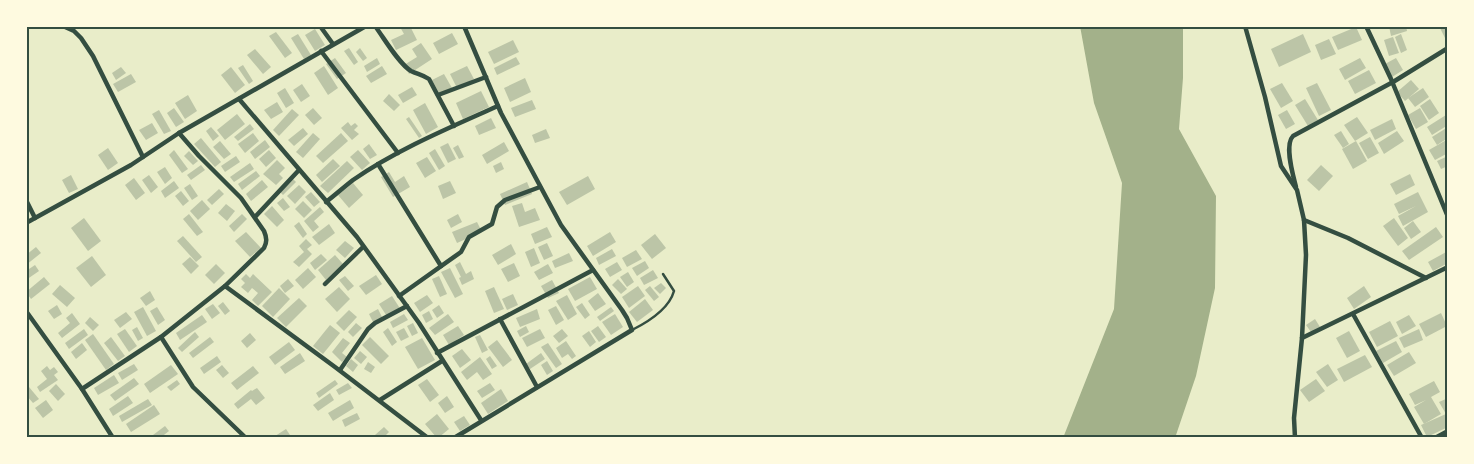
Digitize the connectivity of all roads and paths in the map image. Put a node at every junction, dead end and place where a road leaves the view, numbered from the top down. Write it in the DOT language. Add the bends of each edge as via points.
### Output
graph roads {
  1 [pos="63,26"];
  2 [pos="320,26"];
  3 [pos="366,26"];
  4 [pos="375,26"];
  5 [pos="464,26"];
  6 [pos="1245,26"];
  7 [pos="1366,26"];
  8 [pos="333,44"];
  9 [pos="1448,48"];
  10 [pos="321,51"];
  11 [pos="486,77"];
  12 [pos="1392,82"];
  13 [pos="438,95"];
  14 [pos="239,98"];
  15 [pos="498,106"];
  16 [pos="454,126"];
  17 [pos="179,133"];
  18 [pos="398,153"];
  19 [pos="143,157"];
  20 [pos="378,164"];
  21 [pos="299,170"];
  22 [pos="540,187"];
  23 [pos="1297,190"];
  24 [pos="26,200"];
  25 [pos="326,202"];
  26 [pos="1448,217"];
  27 [pos="35,218"];
  28 [pos="255,218"];
  29 [pos="1304,220"];
  30 [pos="26,224"];
  31 [pos="363,247"];
  32 [pos="441,266"];
  33 [pos="1448,267"];
  34 [pos="593,270"];
  35 [pos="663,274"];
  36 [pos="1426,278"];
  37 [pos="325,284"];
  38 [pos="225,286"];
  39 [pos="400,296"];
  40 [pos="407,306"];
  41 [pos="26,311"];
  42 [pos="1353,314"];
  43 [pos="500,319"];
  44 [pos="632,330"];
  45 [pos="161,337"];
  46 [pos="1302,338"];
  47 [pos="437,352"];
  48 [pos="442,361"];
  49 [pos="340,370"];
  50 [pos="537,387"];
  51 [pos="82,389"];
  52 [pos="380,400"];
  53 [pos="481,420"];
  54 [pos="1448,431"];
  55 [pos="113,438"];
  56 [pos="246,438"];
  57 [pos="428,438"];
  58 [pos="454,438"];
  59 [pos="1295,438"];
  60 [pos="1422,438"];
  61 [pos="1435,438"];
  1 -- 19 [label="street" via="81,38 93,56"];
  2 -- 8 [label="street"];
  3 -- 8 [label="street"];
  4 -- 13 [label="street" via="402,63 429,79"];
  5 -- 11 [label="street"];
  6 -- 23 [label="street" via="1281,166"];
  7 -- 12 [label="street"];
  8 -- 10 [label="street"];
  9 -- 12 [label="street"];
  10 -- 14 [label="street"];
  10 -- 18 [label="street"];
  11 -- 13 [label="street"];
  11 -- 15 [label="street"];
  12 -- 23 [label="street" via="1290,139 1290,164"];
  12 -- 26 [label="street"];
  13 -- 16 [label="street"];
  14 -- 17 [label="street"];
  14 -- 21 [label="street"];
  15 -- 16 [label="street"];
  15 -- 22 [label="street"];
  16 -- 18 [label="street"];
  17 -- 19 [label="street"];
  17 -- 28 [label="street"];
  18 -- 20 [label="street"];
  19 -- 27 [label="street"];
  20 -- 25 [label="street"];
  20 -- 32 [label="street"];
  21 -- 25 [label="street"];
  21 -- 28 [label="street"];
  22 -- 32 [label="street" via="505,200 497,207 492,224 469,237 461,252"];
  22 -- 34 [label="street" via="561,225"];
  23 -- 29 [label="street"];
  24 -- 27 [label="street"];
  25 -- 31 [label="street"];
  27 -- 30 [label="street"];
  28 -- 38 [label="street" via="267,242 258,256"];
  29 -- 36 [label="street" via="1348,238"];
  29 -- 46 [label="street" via="1306,255"];
  31 -- 37 [label="street"];
  31 -- 39 [label="street"];
  32 -- 39 [label="street"];
  33 -- 36 [label="street"];
  34 -- 43 [label="street"];
  34 -- 44 [label="street"];
  35 -- 44 [label="lane" via="674,291 673,295 649,321"];
  36 -- 42 [label="street"];
  38 -- 45 [label="street"];
  38 -- 49 [label="street"];
  39 -- 40 [label="street"];
  40 -- 47 [label="street"];
  40 -- 49 [label="street" via="368,329"];
  41 -- 51 [label="street"];
  42 -- 46 [label="street"];
  42 -- 60 [label="street"];
  43 -- 47 [label="street"];
  43 -- 50 [label="street"];
  44 -- 50 [label="street"];
  45 -- 51 [label="street"];
  45 -- 56 [label="street" via="193,388"];
  46 -- 59 [label="street"];
  47 -- 48 [label="street"];
  48 -- 52 [label="street"];
  48 -- 53 [label="street"];
  49 -- 52 [label="street"];
  50 -- 53 [label="street"];
  51 -- 55 [label="street"];
  52 -- 57 [label="street"];
  53 -- 58 [label="street"];
  54 -- 61 [label="street"];
}
